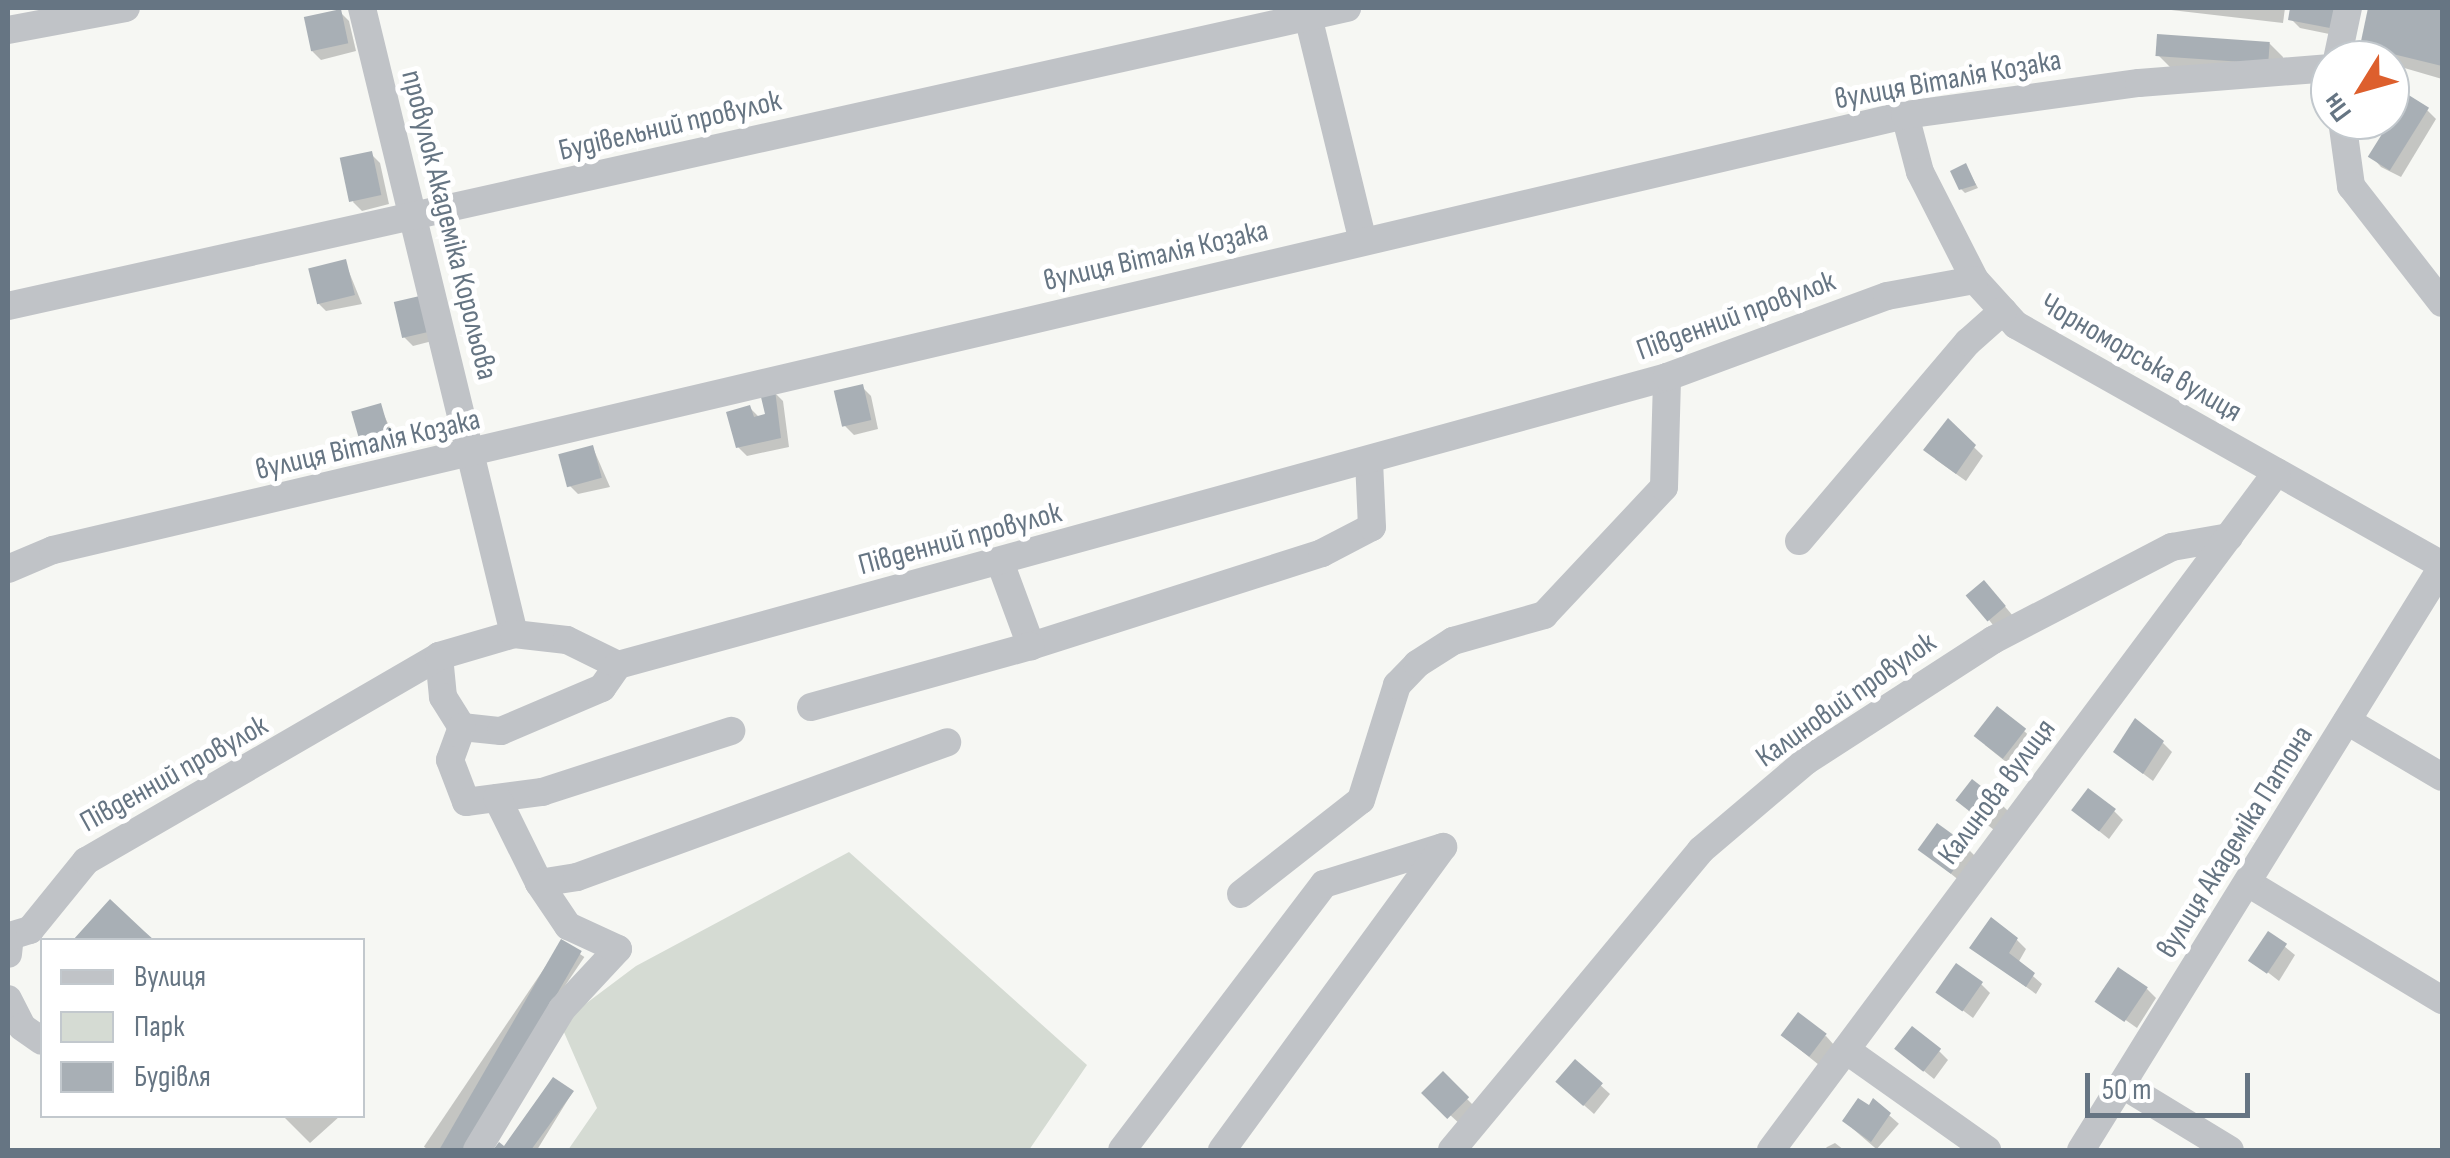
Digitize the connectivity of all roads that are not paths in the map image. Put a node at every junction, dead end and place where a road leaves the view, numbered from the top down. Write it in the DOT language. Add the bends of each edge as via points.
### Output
graph roads {
  1 [pos="126,8"];
  2 [pos="362,8"];
  3 [pos="1347,8"];
  4 [pos="2348,8"];
  5 [pos="1307,12"];
  6 [pos="8,30"];
  7 [pos="2341,40"];
  8 [pos="2310,70"];
  9 [pos="1906,116"];
  10 [pos="2345,140"];
  11 [pos="415,216"];
  12 [pos="1363,241"];
  13 [pos="1975,280"];
  14 [pos="2442,303"];
  15 [pos="8,306"];
  16 [pos="2002,311"];
  17 [pos="1667,378"];
  18 [pos="472,455"];
  19 [pos="1369,461"];
  20 [pos="2277,472"];
  21 [pos="2228,537"];
  22 [pos="1798,541"];
  23 [pos="1000,562"];
  24 [pos="2442,566"];
  25 [pos="8,568"];
  26 [pos="514,634"];
  27 [pos="1031,646"];
  28 [pos="440,656"];
  29 [pos="618,665"];
  30 [pos="812,708"];
  31 [pos="2347,722"];
  32 [pos="462,727"];
  33 [pos="732,730"];
  34 [pos="946,742"];
  35 [pos="2442,778"];
  36 [pos="498,798"];
  37 [pos="2248,882"];
  38 [pos="539,883"];
  39 [pos="1240,894"];
  40 [pos="8,954"];
  41 [pos="8,999"];
  42 [pos="2442,1000"];
  43 [pos="40,1040"];
  44 [pos="1846,1050"];
  45 [pos="2123,1085"];
  46 [pos="477,1150"];
  47 [pos="1122,1150"];
  48 [pos="1222,1150"];
  49 [pos="1452,1150"];
  50 [pos="1771,1150"];
  51 [pos="1987,1150"];
  52 [pos="2081,1150"];
  53 [pos="2230,1150"];
  1 -- 6 [label="street"];
  2 -- 11 [label="street, провулок Академіка Корольова"];
  3 -- 5 [label="street, Будівельний провулок"];
  4 -- 7 [label="street"];
  5 -- 11 [label="street, Будівельний провулок"];
  5 -- 12 [label="street"];
  8 -- 9 [label="street, вулиця Віталія Козака" via="2139,83"];
  9 -- 12 [label="street, вулиця Віталія Козака"];
  9 -- 13 [label="street, Чорноморська вулиця" via="1920,172"];
  10 -- 14 [label="street" via="2351,186"];
  11 -- 15 [label="street, Будівельний провулок"];
  11 -- 18 [label="street, провулок Академіка Корольова"];
  12 -- 18 [label="street, вулиця Віталія Козака"];
  13 -- 16 [label="street, Чорноморська вулиця"];
  13 -- 17 [label="street, Південний провулок" via="1887,296"];
  16 -- 20 [label="street, Чорноморська вулиця"];
  16 -- 22 [label="street"];
  17 -- 19 [label="street, Південний провулок"];
  17 -- 39 [label="street" via="1664,487 1544,615 1454,641 1417,664 1397,685 1361,800"];
  18 -- 25 [label="street, вулиця Віталія Козака" via="53,550"];
  18 -- 26 [label="street, провулок Академіка Корольова"];
  19 -- 23 [label="street, Південний провулок"];
  19 -- 27 [label="street" via="1372,527 1322,553"];
  20 -- 21 [label="street, Калинова вулиця"];
  20 -- 24 [label="street, Чорноморська вулиця"];
  21 -- 44 [label="street, Калинова вулиця"];
  21 -- 49 [label="street, Калиновий провулок" via="2172,548 1992,640 1806,761 1701,850"];
  23 -- 27 [label="street"];
  23 -- 29 [label="street, Південний провулок"];
  24 -- 31 [label="street, вулиця Академіка Патона"];
  26 -- 28 [label="street, Південний провулок"];
  26 -- 29 [label="street, Південний провулок" via="567,640"];
  27 -- 30 [label="street"];
  28 -- 32 [label="street" via="442,697"];
  28 -- 40 [label="street, Південний провулок" via="86,861 30,930 10,936"];
  29 -- 32 [label="street" via="602,688 501,731"];
  31 -- 35 [label="street"];
  31 -- 37 [label="street, вулиця Академіка Патона"];
  32 -- 36 [label="street" via="450,760 466,802"];
  33 -- 36 [label="street" via="542,792"];
  34 -- 38 [label="street" via="578,877"];
  36 -- 38 [label="street"];
  37 -- 42 [label="street"];
  37 -- 45 [label="street, вулиця Академіка Патона"];
  38 -- 46 [label="street" via="568,926 618,949 562,1009"];
  41 -- 43 [label="street" via="22,1027"];
  44 -- 50 [label="street, Калинова вулиця"];
  44 -- 51 [label="street"];
  45 -- 52 [label="street, вулиця Академіка Патона"];
  45 -- 53 [label="street"];
  47 -- 48 [label="street" via="1324,884 1443,846"];
}
